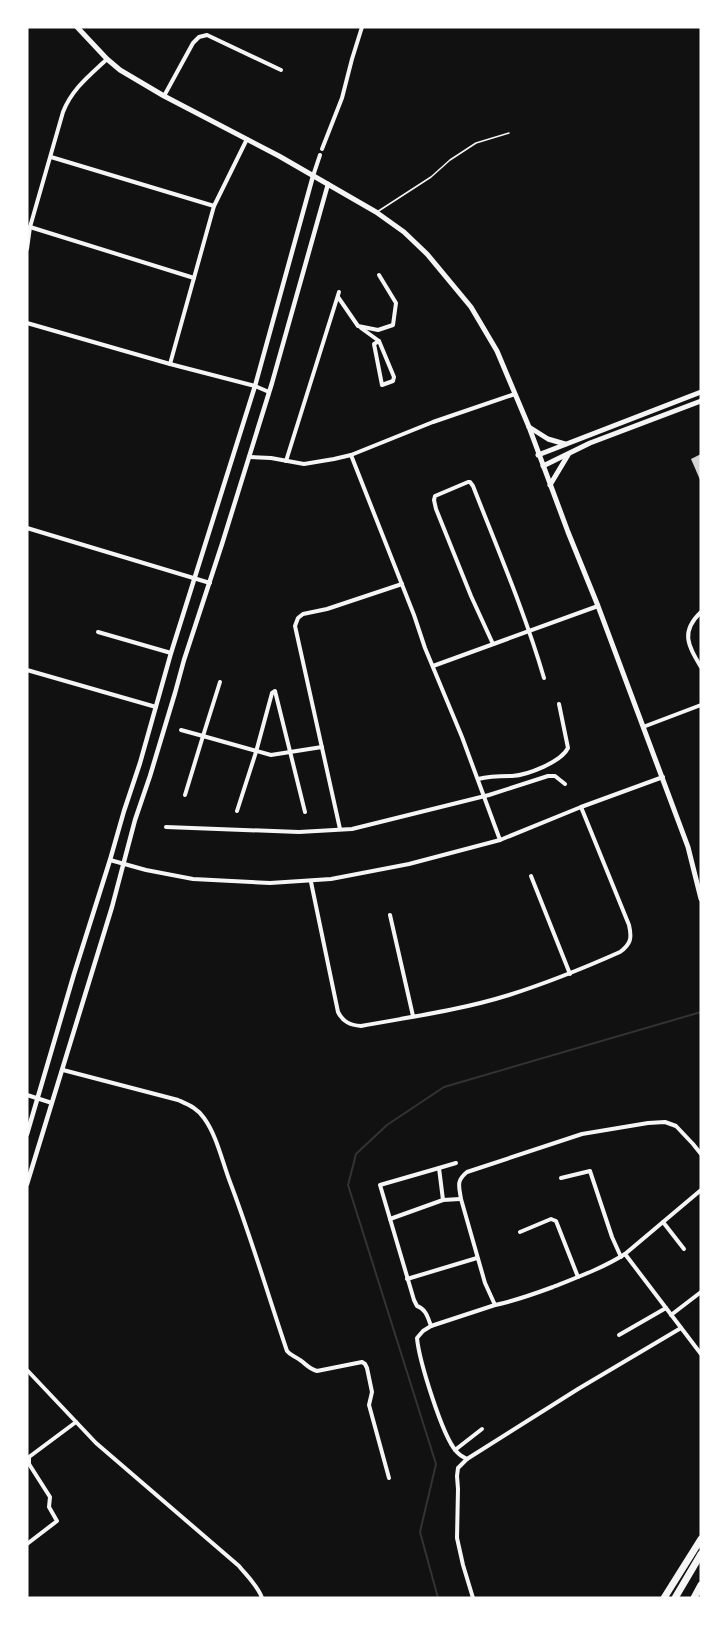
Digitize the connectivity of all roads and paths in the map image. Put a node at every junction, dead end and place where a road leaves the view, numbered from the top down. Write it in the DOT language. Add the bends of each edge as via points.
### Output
graph roads {
  1 [pos="77,27"];
  2 [pos="362,27"];
  3 [pos="107,59"];
  4 [pos="281,70"];
  5 [pos="164,96"];
  6 [pos="509,133"];
  7 [pos="247,139"];
  8 [pos="322,149"];
  9 [pos="320,155"];
  10 [pos="51,157"];
  11 [pos="313,176"];
  12 [pos="328,184"];
  13 [pos="214,206"];
  14 [pos="376,212"];
  15 [pos="30,227"];
  16 [pos="27,247"];
  17 [pos="379,275"];
  18 [pos="194,278"];
  19 [pos="27,322"];
  20 [pos="358,326"];
  21 [pos="379,341"];
  22 [pos="170,364"];
  23 [pos="255,386"];
  24 [pos="269,392"];
  25 [pos="701,392"];
  26 [pos="515,394"];
  27 [pos="701,402"];
  28 [pos="668,404"];
  29 [pos="672,413"];
  30 [pos="529,427"];
  31 [pos="565,444"];
  32 [pos="570,453"];
  33 [pos="351,455"];
  34 [pos="538,455"];
  35 [pos="249,457"];
  36 [pos="286,461"];
  37 [pos="543,466"];
  38 [pos="550,485"];
  39 [pos="27,528"];
  40 [pos="195,579"];
  41 [pos="210,583"];
  42 [pos="402,584"];
  43 [pos="598,606"];
  44 [pos="701,612"];
  45 [pos="530,631"];
  46 [pos="98,632"];
  47 [pos="493,644"];
  48 [pos="171,653"];
  49 [pos="433,666"];
  50 [pos="701,667"];
  51 [pos="27,670"];
  52 [pos="544,678"];
  53 [pos="220,682"];
  54 [pos="559,704"];
  55 [pos="701,705"];
  56 [pos="156,707"];
  57 [pos="643,728"];
  58 [pos="181,730"];
  59 [pos="203,736"];
  60 [pos="322,747"];
  61 [pos="256,752"];
  62 [pos="290,753"];
  63 [pos="663,777"];
  64 [pos="478,779"];
  65 [pos="565,784"];
  66 [pos="186,795"];
  67 [pos="484,796"];
  68 [pos="581,807"];
  69 [pos="237,810"];
  70 [pos="305,812"];
  71 [pos="166,827"];
  72 [pos="340,829"];
  73 [pos="500,840"];
  74 [pos="110,860"];
  75 [pos="123,864"];
  76 [pos="531,876"];
  77 [pos="311,882"];
  78 [pos="701,900"];
  79 [pos="390,915"];
  80 [pos="570,974"];
  81 [pos="413,1016"];
  82 [pos="63,1070"];
  83 [pos="27,1095"];
  84 [pos="38,1099"];
  85 [pos="53,1103"];
  86 [pos="27,1134"];
  87 [pos="701,1154"];
  88 [pos="456,1163"];
  89 [pos="439,1168"];
  90 [pos="561,1178"];
  91 [pos="27,1184"];
  92 [pos="701,1190"];
  93 [pos="461,1199"];
  94 [pos="443,1200"];
  95 [pos="390,1220"];
  96 [pos="663,1222"];
  97 [pos="520,1232"];
  98 [pos="684,1249"];
  99 [pos="623,1255"];
  100 [pos="477,1258"];
  101 [pos="578,1277"];
  102 [pos="407,1279"];
  103 [pos="701,1292"];
  104 [pos="495,1305"];
  105 [pos="666,1308"];
  106 [pos="671,1315"];
  107 [pos="431,1326"];
  108 [pos="681,1328"];
  109 [pos="619,1335"];
  110 [pos="701,1354"];
  111 [pos="27,1370"];
  112 [pos="75,1422"];
  113 [pos="482,1430"];
  114 [pos="455,1450"];
  115 [pos="467,1459"];
  116 [pos="389,1478"];
  117 [pos="701,1539"];
  118 [pos="27,1544"];
  119 [pos="701,1554"];
  120 [pos="701,1585"];
  121 [pos="262,1598"];
  122 [pos="474,1598"];
  123 [pos="664,1598"];
  124 [pos="675,1598"];
  125 [pos="694,1598"];
  1 -- 3 [label="main road"];
  2 -- 8 [label="street" via="342,98"];
  3 -- 5 [label="main road"];
  3 -- 10 [label="street" via="68,99"];
  4 -- 5 [label="street" via="207,35 193,43"];
  5 -- 7 [label="main road"];
  6 -- 14 [label="lane" via="476,143"];
  7 -- 11 [label="main road"];
  7 -- 13 [label="street"];
  9 -- 11 [label="street"];
  10 -- 13 [label="street"];
  10 -- 15 [label="street"];
  11 -- 12 [label="main road"];
  11 -- 23 [label="street"];
  12 -- 14 [label="main road"];
  12 -- 24 [label="street"];
  13 -- 18 [label="street"];
  14 -- 26 [label="main road" via="427,254 471,307 497,351"];
  15 -- 16 [label="street"];
  15 -- 18 [label="street"];
  17 -- 20 [label="street" via="396,303 393,325 378,330"];
  18 -- 22 [label="street"];
  19 -- 22 [label="street"];
  20 -- 21 [label="street"];
  20 -- 36 [label="street" via="338,294"];
  21 -- 21 [label="street" via="374,344 382,385 394,377"];
  22 -- 23 [label="street"];
  23 -- 24 [label="street"];
  23 -- 40 [label="street"];
  24 -- 35 [label="street"];
  25 -- 28 [label="main road"];
  26 -- 30 [label="main road"];
  26 -- 33 [label="street"];
  27 -- 29 [label="main road"];
  28 -- 29 [label="main road"];
  28 -- 31 [label="main road"];
  29 -- 32 [label="main road"];
  30 -- 31 [label="main road"];
  30 -- 34 [label="main road"];
  31 -- 34 [label="main road"];
  32 -- 37 [label="main road"];
  32 -- 38 [label="main road"];
  33 -- 36 [label="street" via="316,463"];
  33 -- 42 [label="street"];
  34 -- 37 [label="main road"];
  35 -- 36 [label="street"];
  35 -- 41 [label="street"];
  37 -- 38 [label="main road"];
  38 -- 43 [label="main road"];
  39 -- 40 [label="street"];
  40 -- 41 [label="street"];
  40 -- 48 [label="street"];
  41 -- 75 [label="street"];
  42 -- 49 [label="street"];
  42 -- 60 [label="street" via="303,614 296,621"];
  43 -- 45 [label="street"];
  43 -- 57 [label="main road"];
  44 -- 50 [label="street" via="687,637"];
  45 -- 47 [label="street"];
  45 -- 47 [label="street" via="473,486 468,482 435,496 434,500"];
  45 -- 52 [label="street"];
  46 -- 48 [label="street"];
  47 -- 49 [label="street"];
  48 -- 56 [label="street"];
  49 -- 64 [label="street"];
  51 -- 56 [label="street"];
  53 -- 59 [label="street"];
  54 -- 64 [label="street" via="568,748 565,753 543,767 515,776"];
  55 -- 57 [label="street"];
  56 -- 74 [label="street"];
  57 -- 63 [label="main road"];
  58 -- 59 [label="street"];
  59 -- 61 [label="street"];
  59 -- 66 [label="street"];
  60 -- 62 [label="street"];
  60 -- 72 [label="street"];
  61 -- 62 [label="street"];
  61 -- 62 [label="street" via="275,691"];
  61 -- 69 [label="street"];
  62 -- 70 [label="street"];
  63 -- 68 [label="street"];
  63 -- 78 [label="main road" via="688,847"];
  64 -- 67 [label="street"];
  65 -- 67 [label="street" via="548,776"];
  67 -- 72 [label="street"];
  67 -- 73 [label="street"];
  68 -- 73 [label="street"];
  68 -- 80 [label="street" via="629,925 630,939 620,952"];
  71 -- 72 [label="street" via="300,832"];
  73 -- 77 [label="street" via="398,867"];
  74 -- 75 [label="street"];
  74 -- 84 [label="street"];
  75 -- 77 [label="street" via="193,879"];
  75 -- 82 [label="street"];
  76 -- 80 [label="street"];
  77 -- 81 [label="street" via="340,1017 346,1023 361,1026"];
  79 -- 81 [label="street"];
  80 -- 81 [label="street" via="507,996"];
  82 -- 85 [label="street"];
  82 -- 116 [label="street" via="178,1100 199,1112 217,1146 243,1215 288,1351 316,1371 362,1362 368,1368 372,1392 369,1405"];
  83 -- 84 [label="street"];
  84 -- 85 [label="street"];
  84 -- 86 [label="street"];
  85 -- 91 [label="street"];
  87 -- 93 [label="street" via="676,1126 665,1122 582,1134 467,1172 459,1185"];
  88 -- 89 [label="street"];
  89 -- 94 [label="street"];
  89 -- 95 [label="street" via="380,1185"];
  90 -- 99 [label="street" via="590,1171 612,1237"];
  92 -- 96 [label="street"];
  93 -- 94 [label="street"];
  93 -- 100 [label="street"];
  94 -- 95 [label="street"];
  95 -- 102 [label="street"];
  96 -- 98 [label="street"];
  96 -- 99 [label="street"];
  97 -- 101 [label="street" via="551,1219 556,1221"];
  99 -- 101 [label="street"];
  99 -- 105 [label="street"];
  100 -- 102 [label="street"];
  100 -- 104 [label="street"];
  101 -- 104 [label="street"];
  102 -- 107 [label="street" via="416,1304 426,1313"];
  103 -- 106 [label="street"];
  104 -- 107 [label="street"];
  105 -- 106 [label="street"];
  105 -- 109 [label="street"];
  106 -- 108 [label="street"];
  107 -- 114 [label="street" via="417,1338 418,1347 440,1419"];
  108 -- 110 [label="street"];
  108 -- 115 [label="street"];
  111 -- 112 [label="street"];
  112 -- 118 [label="street" via="28,1457 50,1497 49,1507 57,1521"];
  112 -- 121 [label="street" via="239,1566"];
  113 -- 114 [label="street"];
  114 -- 115 [label="street"];
  115 -- 122 [label="street" via="458,1468 457,1538"];
  117 -- 123 [label="highway"];
  119 -- 124 [label="highway"];
  120 -- 125 [label="highway"];
}
